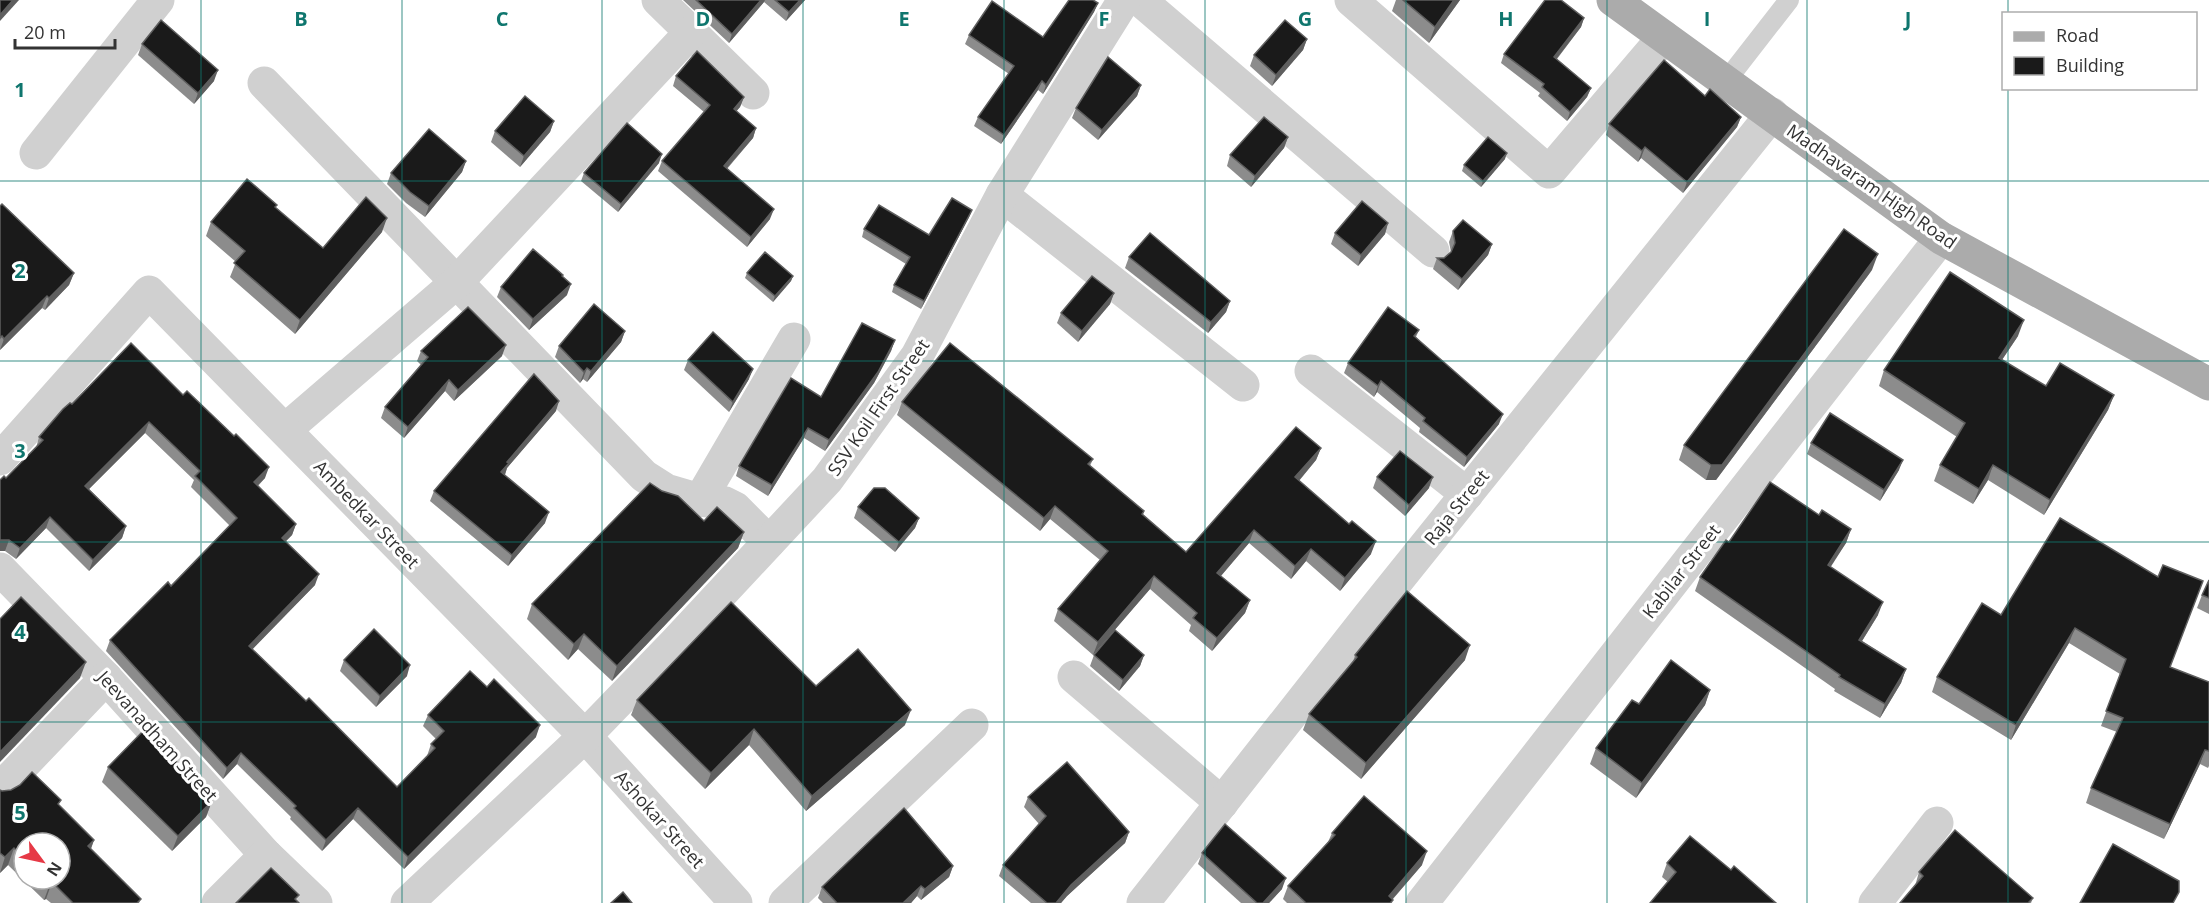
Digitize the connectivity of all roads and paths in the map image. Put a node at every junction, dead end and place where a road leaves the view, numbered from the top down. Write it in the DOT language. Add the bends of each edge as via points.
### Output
graph roads {
  1 [pos="158,0"];
  2 [pos="658,0"];
  3 [pos="1124,0"];
  4 [pos="1140,0"];
  5 [pos="1351,0"];
  6 [pos="1613,0"];
  7 [pos="1789,0"];
  8 [pos="690,33"];
  9 [pos="1664,37"];
  10 [pos="1726,81"];
  11 [pos="264,83"];
  12 [pos="753,93"];
  13 [pos="1772,114"];
  14 [pos="36,153"];
  15 [pos="1002,195"];
  16 [pos="1941,238"];
  17 [pos="1433,251"];
  18 [pos="457,282"];
  19 [pos="794,339"];
  20 [pos="1311,371"];
  21 [pos="2209,384"];
  22 [pos="1243,385"];
  23 [pos="285,430"];
  24 [pos="0,459"];
  25 [pos="1467,494"];
  26 [pos="700,500"];
  27 [pos="769,542"];
  28 [pos="0,569"];
  29 [pos="1074,677"];
  30 [pos="106,678"];
  31 [pos="972,725"];
  32 [pos="585,736"];
  33 [pos="0,789"];
  34 [pos="1222,804"];
  35 [pos="1937,823"];
  36 [pos="266,855"];
  37 [pos="218,903"];
  38 [pos="316,903"];
  39 [pos="407,903"];
  40 [pos="736,903"];
  41 [pos="784,903"];
  42 [pos="1143,903"];
  43 [pos="1422,903"];
  44 [pos="1875,903"];
  1 -- 14 [label="street"];
  2 -- 8 [label="street"];
  3 -- 15 [label="street, SSV Koil First Street"];
  4 -- 17 [label="street"];
  5 -- 9 [label="street" via="1549,172"];
  6 -- 9 [label="main road, Madhavaram High Road"];
  7 -- 10 [label="lane"];
  8 -- 12 [label="street"];
  8 -- 18 [label="street"];
  9 -- 10 [label="main road, Madhavaram High Road"];
  10 -- 13 [label="main road, Madhavaram High Road"];
  11 -- 18 [label="street"];
  13 -- 16 [label="main road, Madhavaram High Road"];
  13 -- 25 [label="street, Raja Street"];
  15 -- 22 [label="street"];
  15 -- 27 [label="street, SSV Koil First Street" via="917,356 827,480"];
  16 -- 21 [label="main road, Madhavaram High Road"];
  16 -- 43 [label="street, Kabilar Street"];
  18 -- 23 [label="street"];
  18 -- 26 [label="street" via="644,476 666,490"];
  19 -- 26 [label="street"];
  20 -- 25 [label="street"];
  23 -- 24 [label="street, Ambedkar Street" via="149,292"];
  23 -- 32 [label="street, Ambedkar Street"];
  25 -- 34 [label="street, Raja Street"];
  26 -- 27 [label="street" via="735,508"];
  27 -- 32 [label="street, SSV Koil First Street"];
  28 -- 30 [label="street, Jeevanadham Street"];
  29 -- 34 [label="street"];
  30 -- 33 [label="street"];
  30 -- 36 [label="street, Jeevanadham Street"];
  31 -- 41 [label="street"];
  32 -- 39 [label="street"];
  32 -- 40 [label="street, Ashokar Street"];
  34 -- 42 [label="street, Raja Street"];
  35 -- 44 [label="street"];
  36 -- 37 [label="street"];
  36 -- 38 [label="street, Jeevanadham Street"];
}
